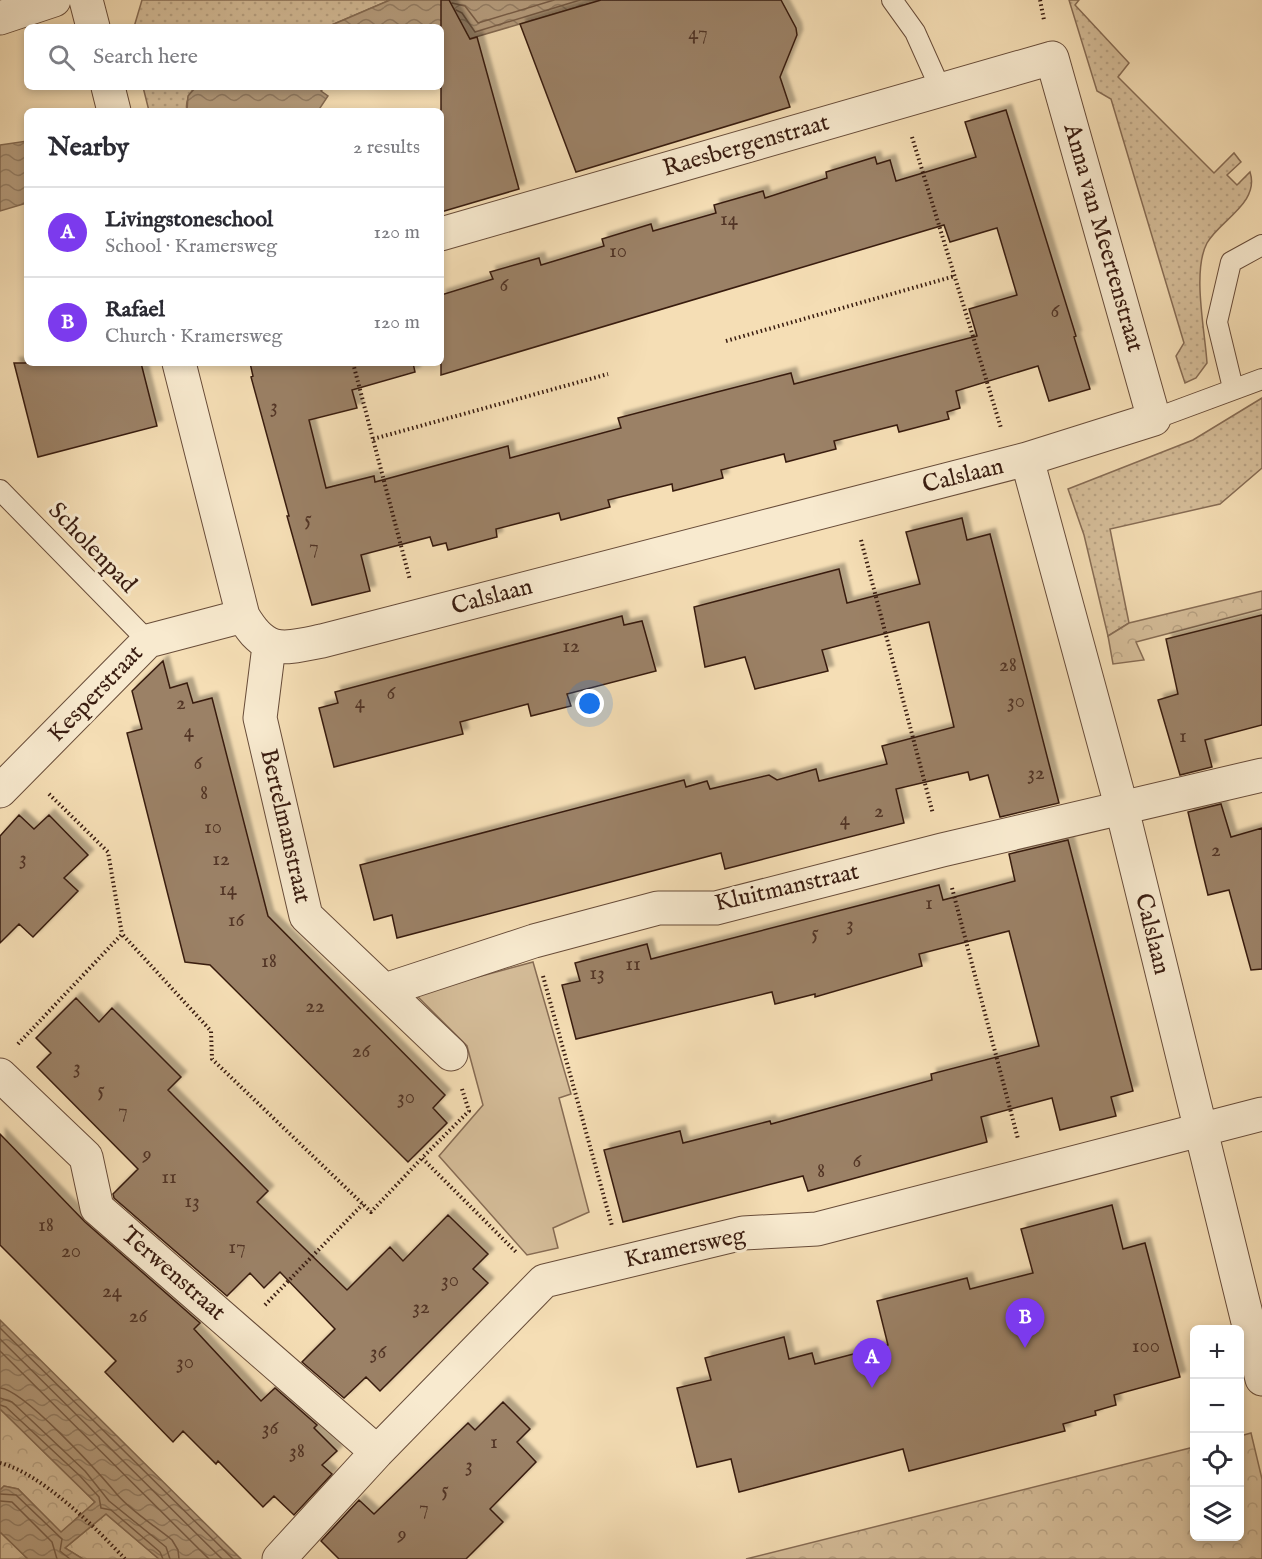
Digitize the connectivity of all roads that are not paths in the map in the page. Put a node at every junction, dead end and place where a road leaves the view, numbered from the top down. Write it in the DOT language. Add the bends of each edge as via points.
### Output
graph roads {
  1 [pos="54,0"];
  2 [pos="86,0"];
  3 [pos="891,0"];
  4 [pos="0,18"];
  5 [pos="92,24"];
  6 [pos="1052,58"];
  7 [pos="109,90"];
  8 [pos="941,90"];
  9 [pos="113,108"];
  10 [pos="444,233"];
  11 [pos="1262,245"];
  12 [pos="179,366"];
  13 [pos="1262,379"];
  14 [pos="1233,388"];
  15 [pos="1154,419"];
  16 [pos="1019,461"];
  17 [pos="0,490"];
  18 [pos="243,616"];
  19 [pos="148,641"];
  20 [pos="269,646"];
  21 [pos="1262,775"];
  22 [pos="0,791"];
  23 [pos="1122,809"];
  24 [pos="385,990"];
  25 [pos="451,1054"];
  26 [pos="7,1062"];
  27 [pos="1262,1114"];
  28 [pos="1199,1130"];
  29 [pos="1262,1379"];
  30 [pos="377,1452"];
  31 [pos="279,1559"];
  1 -- 4 [label="street"];
  2 -- 5 [label="street"];
  3 -- 8 [label="lane" via="915,32"];
  6 -- 8 [label="street, Raesbergenstraat"];
  6 -- 15 [label="street, Anna van Meertenstraat"];
  7 -- 9 [label="street"];
  8 -- 10 [label="street, Raesbergenstraat"];
  11 -- 14 [label="lane" via="1232,262 1217,322"];
  12 -- 18 [label="street"];
  13 -- 14 [label="lane"];
  14 -- 15 [label="lane"];
  15 -- 16 [label="street"];
  16 -- 20 [label="street, Calslaan" via="420,616 293,647"];
  16 -- 23 [label="street, Calslaan"];
  17 -- 19 [label="lane, Scholenpad"];
  18 -- 19 [label="street, Kesperstraat"];
  18 -- 20 [label="street" via="255,636"];
  19 -- 22 [label="street, Kesperstraat"];
  20 -- 24 [label="street, Bertelmanstraat" via="260,718 306,916"];
  21 -- 23 [label="street, Kluitmanstraat"];
  23 -- 24 [label="street, Kluitmanstraat" via="716,908 657,908 534,941"];
  23 -- 28 [label="street, Calslaan"];
  24 -- 25 [label="street, Bertelmanstraat"];
  26 -- 30 [label="street, Terwenstraat" via="86,1157 97,1208"];
  27 -- 28 [label="street, Kramersweg"];
  28 -- 29 [label="street, Calslaan"];
  28 -- 30 [label="street, Kramersweg" via="817,1229 743,1233 544,1281"];
  30 -- 31 [label="street"];
}
